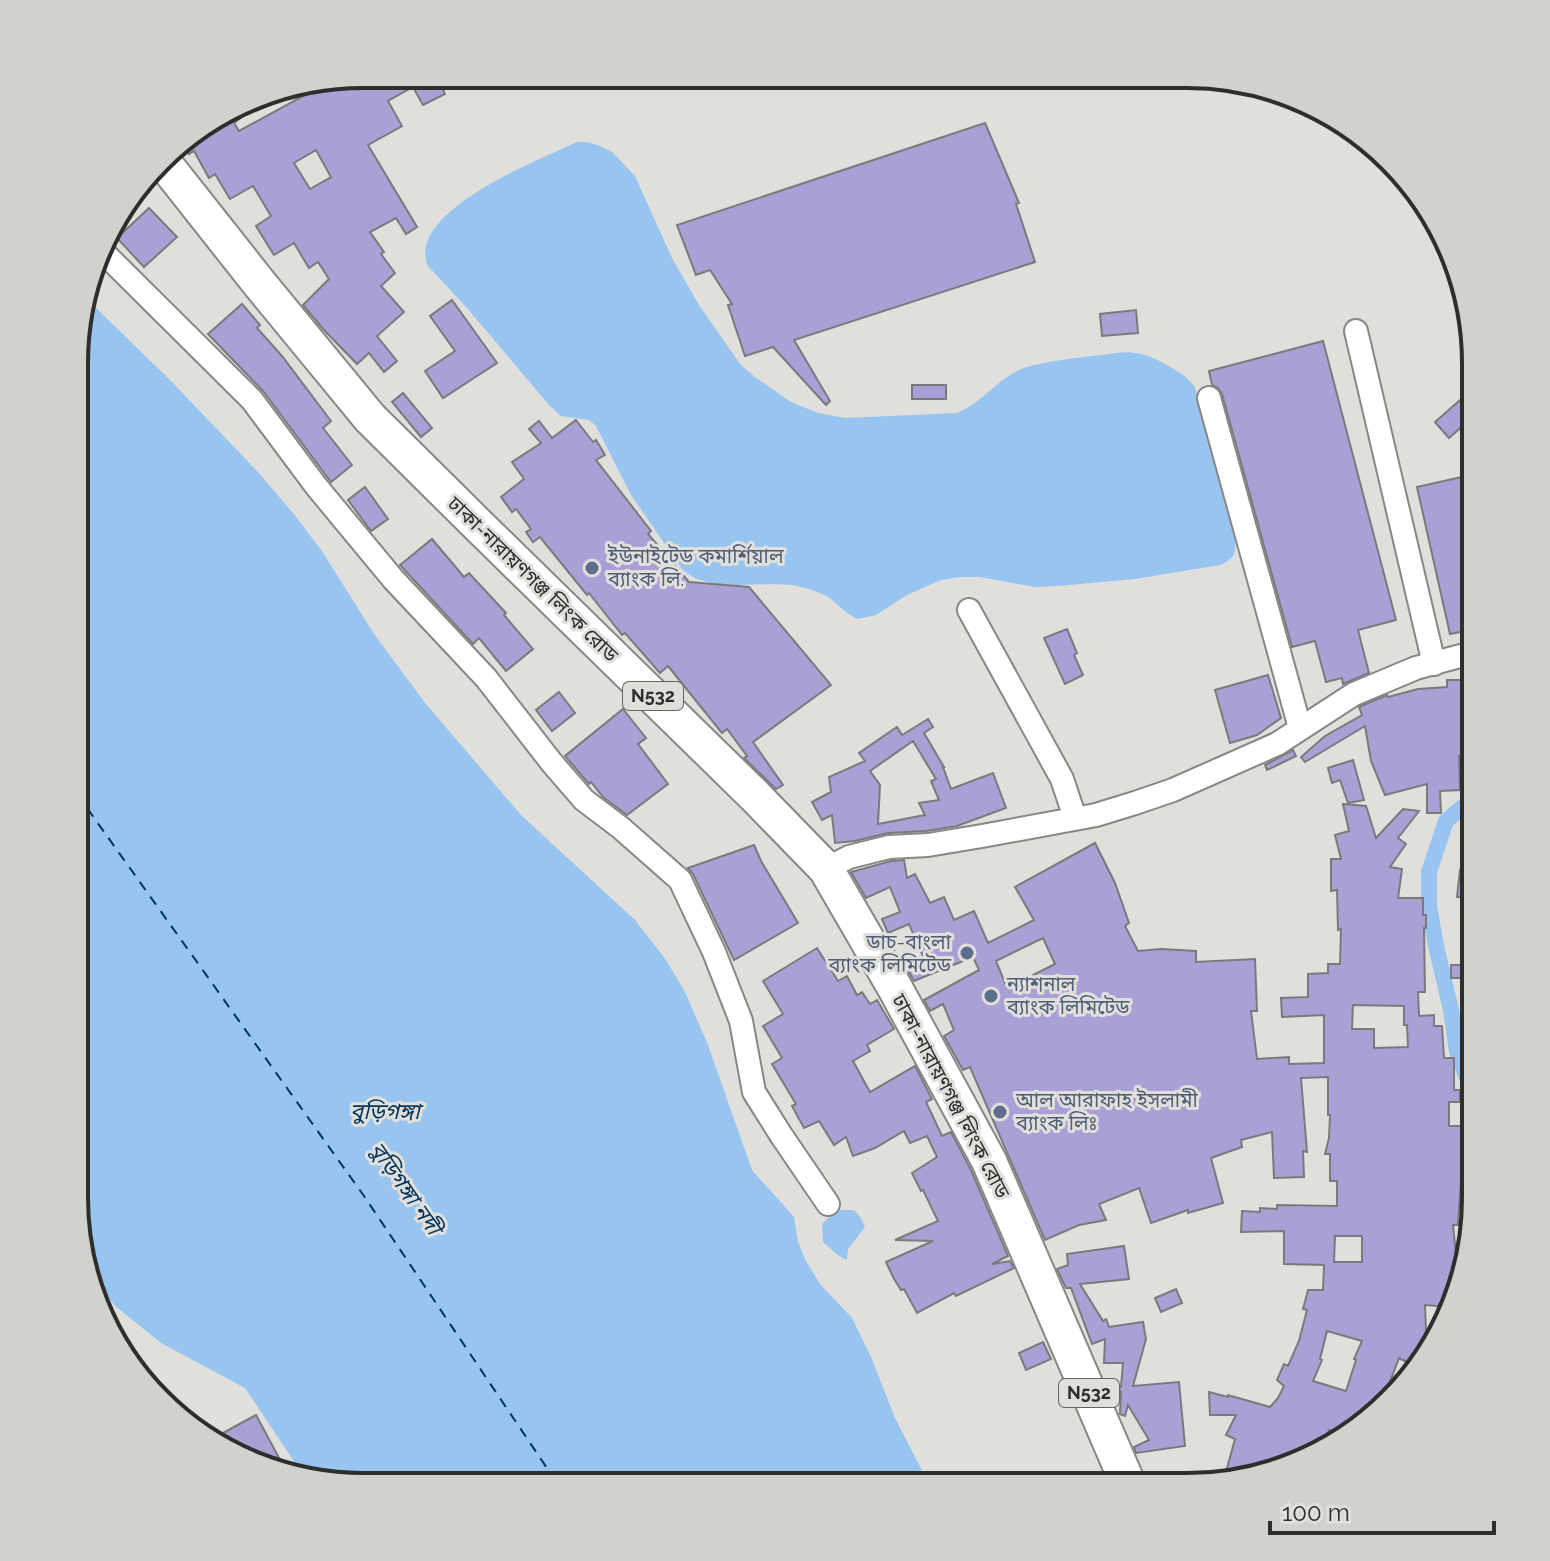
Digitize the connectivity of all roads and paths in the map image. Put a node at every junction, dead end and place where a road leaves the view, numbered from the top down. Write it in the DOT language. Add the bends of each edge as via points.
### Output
graph roads {
  1 [pos="169,169"];
  2 [pos="109,258"];
  3 [pos="1356,331"];
  4 [pos="1209,398"];
  5 [pos="969,610"];
  6 [pos="1461,656"];
  7 [pos="1434,664"];
  8 [pos="1300,728"];
  9 [pos="1075,818"];
  10 [pos="826,869"];
  11 [pos="828,1204"];
  12 [pos="1123,1472"];
  1 -- 10 [label="highway, ঢাকা-নারায়ণগঞ্জ লিংক রোড / N532" via="370,418"];
  2 -- 11 [label="street" via="252,400 393,579 486,678 584,800 680,880 741,1021 754,1092"];
  3 -- 7 [label="street"];
  4 -- 8 [label="street"];
  5 -- 9 [label="street" via="1062,779"];
  6 -- 7 [label="street"];
  7 -- 8 [label="street" via="1354,694"];
  8 -- 9 [label="street" via="1277,744 1173,790"];
  9 -- 10 [label="street" via="941,843 889,847"];
  10 -- 12 [label="highway, ঢাকা-নারায়ণগঞ্জ লিংক রোড / N532" via="989,1161"];
}
